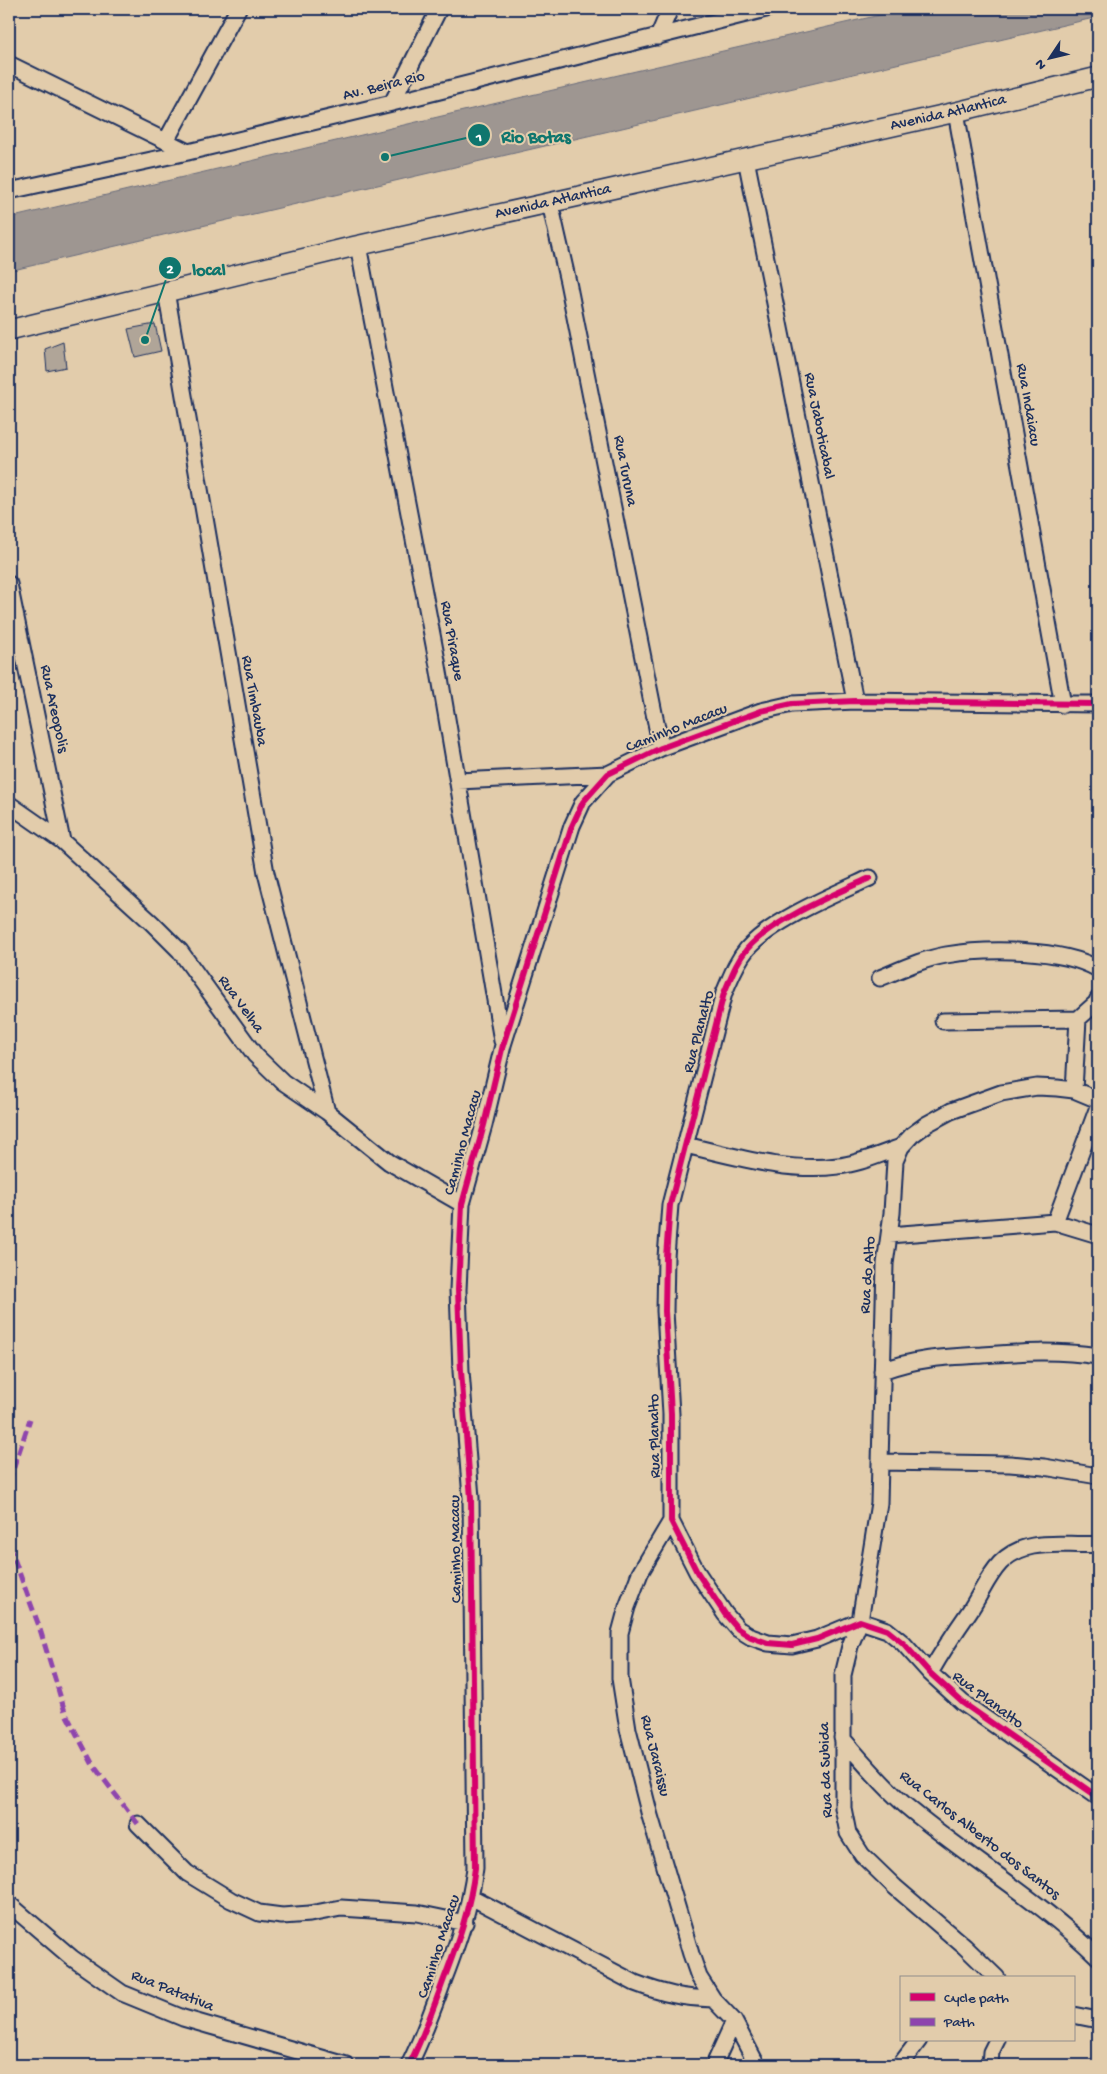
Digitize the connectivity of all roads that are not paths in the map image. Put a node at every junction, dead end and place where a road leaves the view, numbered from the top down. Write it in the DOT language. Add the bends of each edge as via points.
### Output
graph roads {
  1 [pos="238,9"];
  2 [pos="439,9"];
  3 [pos="670,9"];
  4 [pos="766,9"];
  5 [pos="658,37"];
  6 [pos="9,64"];
  7 [pos="1098,77"];
  8 [pos="392,103"];
  9 [pos="956,112"];
  10 [pos="166,141"];
  11 [pos="188,152"];
  12 [pos="746,159"];
  13 [pos="9,191"];
  14 [pos="550,203"];
  15 [pos="358,245"];
  16 [pos="166,292"];
  17 [pos="9,330"];
  18 [pos="9,584"];
  19 [pos="855,701"];
  20 [pos="1098,704"];
  21 [pos="1063,705"];
  22 [pos="661,748"];
  23 [pos="608,774"];
  24 [pos="458,781"];
  25 [pos="9,804"];
  26 [pos="62,841"];
  27 [pos="870,878"];
  28 [pos="1098,969"];
  29 [pos="880,978"];
  30 [pos="1098,999"];
  31 [pos="1078,1019"];
  32 [pos="942,1021"];
  33 [pos="503,1045"];
  34 [pos="1074,1090"];
  35 [pos="1098,1100"];
  36 [pos="1098,1107"];
  37 [pos="327,1112"];
  38 [pos="685,1146"];
  39 [pos="901,1147"];
  40 [pos="462,1204"];
  41 [pos="1055,1222"];
  42 [pos="889,1235"];
  43 [pos="1098,1235"];
  44 [pos="1098,1356"];
  45 [pos="882,1371"];
  46 [pos="881,1462"];
  47 [pos="1098,1476"];
  48 [pos="670,1521"];
  49 [pos="1098,1544"];
  50 [pos="860,1621"];
  51 [pos="930,1673"];
  52 [pos="842,1738"];
  53 [pos="1098,1797"];
  54 [pos="138,1824"];
  55 [pos="472,1897"];
  56 [pos="9,1904"];
  57 [pos="465,1923"];
  58 [pos="1098,1957"];
  59 [pos="995,1976"];
  60 [pos="713,1999"];
  61 [pos="1074,2015"];
  62 [pos="1098,2020"];
  63 [pos="734,2021"];
  64 [pos="918,2042"];
  65 [pos="996,2042"];
  66 [pos="346,2065"];
  67 [pos="410,2065"];
  68 [pos="714,2065"];
  69 [pos="756,2065"];
  70 [pos="900,2065"];
  71 [pos="990,2065"];
  1 -- 10 [label="street"];
  2 -- 8 [label="street"];
  3 -- 5 [label="street"];
  4 -- 5 [label="street, Av. Beira Rio"];
  5 -- 8 [label="street, Av. Beira Rio"];
  6 -- 10 [label="street"];
  7 -- 9 [label="street, Avenida Atlantica"];
  8 -- 11 [label="street, Av. Beira Rio"];
  9 -- 12 [label="street, Avenida Atlantica"];
  9 -- 21 [label="street, Rua Indaiacu"];
  10 -- 11 [label="street"];
  11 -- 13 [label="street, Av. Beira Rio"];
  12 -- 14 [label="street, Avenida Atlantica"];
  12 -- 19 [label="street, Rua Jaboticabal"];
  14 -- 15 [label="street, Avenida Atlantica"];
  14 -- 22 [label="street, Rua Turuna"];
  15 -- 16 [label="street, Avenida Atlantica"];
  15 -- 24 [label="street, Rua Piraque"];
  16 -- 17 [label="street, Avenida Atlantica"];
  16 -- 37 [label="street, Rua Timbauba" via="266,873"];
  18 -- 26 [label="street, Rua Areopolis"];
  19 -- 21 [label="street, Caminho Macacu"];
  19 -- 22 [label="street, Caminho Macacu" via="792,704 761,711"];
  20 -- 21 [label="street, Caminho Macacu"];
  22 -- 23 [label="street, Caminho Macacu"];
  23 -- 24 [label="street"];
  23 -- 33 [label="street, Caminho Macacu" via="583,802 572,826"];
  24 -- 33 [label="street, Rua Piraque"];
  25 -- 26 [label="street, Rua Velha"];
  26 -- 37 [label="street, Rua Velha" via="180,951 255,1055 283,1082"];
  27 -- 38 [label="street, Rua Planalto" via="769,930 748,948 724,993"];
  28 -- 29 [label="street" via="1086,962 1005,950 946,955"];
  30 -- 31 [label="street"];
  31 -- 32 [label="street"];
  31 -- 34 [label="street"];
  33 -- 40 [label="street, Caminho Macacu"];
  34 -- 35 [label="street, Rua do Alto"];
  34 -- 39 [label="street, Rua do Alto" via="1037,1088 1001,1093 926,1124"];
  36 -- 41 [label="street"];
  37 -- 40 [label="street, Rua Velha" via="389,1162"];
  38 -- 39 [label="street" via="787,1166 815,1168 858,1162"];
  38 -- 48 [label="street, Rua Planalto" via="670,1205 666,1257 665,1311 671,1414"];
  39 -- 42 [label="street, Rua do Alto" via="895,1160"];
  40 -- 55 [label="street, Caminho Macacu" via="459,1299 471,1498 475,1868"];
  41 -- 42 [label="street"];
  41 -- 43 [label="street"];
  42 -- 45 [label="street, Rua do Alto" via="885,1264"];
  44 -- 45 [label="street" via="1045,1351 923,1359"];
  45 -- 46 [label="street, Rua do Alto"];
  46 -- 47 [label="street" via="1010,1464"];
  46 -- 50 [label="street, Rua do Alto" via="879,1502"];
  48 -- 50 [label="street, Rua Planalto" via="697,1572 725,1614 750,1637 768,1643 792,1644 817,1639"];
  48 -- 60 [label="street, Rua Jaraissu" via="640,1573 627,1607 620,1633 620,1678 628,1730 650,1816 691,1954 699,1977"];
  49 -- 51 [label="street" via="1033,1546 1004,1560 992,1571"];
  50 -- 51 [label="street, Rua Planalto" via="887,1630"];
  50 -- 52 [label="street, Rua da Subida" via="843,1675"];
  51 -- 53 [label="street, Rua Planalto" via="963,1703"];
  52 -- 58 [label="street, Rua Carlos Alberto dos Santos" via="882,1784 906,1805 1041,1906"];
  52 -- 59 [label="street, Rua da Subida" via="843,1808 848,1833 862,1855"];
  54 -- 57 [label="street" via="187,1873 258,1913 282,1916 341,1908 417,1913"];
  55 -- 57 [label="street, Caminho Macacu"];
  55 -- 60 [label="street" via="635,1983 685,1998"];
  56 -- 66 [label="street, Rua Patativa" via="72,1958 122,1993 183,2018"];
  57 -- 67 [label="street, Caminho Macacu" via="422,2041"];
  60 -- 63 [label="street, Rua Jaraissu"];
  61 -- 62 [label="street"];
  63 -- 68 [label="street"];
  63 -- 69 [label="street, Rua Jaraissu"];
  64 -- 70 [label="street"];
  65 -- 71 [label="street"];
}
